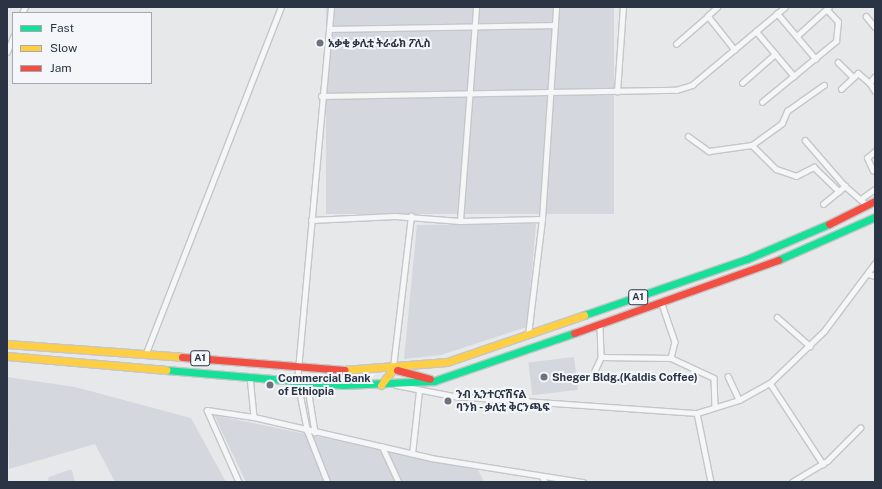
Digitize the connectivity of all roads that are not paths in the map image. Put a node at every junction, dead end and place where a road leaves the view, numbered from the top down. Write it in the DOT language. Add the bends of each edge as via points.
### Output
graph roads {
  1 [pos="281,7"];
  2 [pos="331,7"];
  3 [pos="476,7"];
  4 [pos="556,7"];
  5 [pos="623,7"];
  6 [pos="718,7"];
  7 [pos="785,7"];
  8 [pos="828,8"];
  9 [pos="777,13"];
  10 [pos="708,16"];
  11 [pos="866,16"];
  12 [pos="555,25"];
  13 [pos="474,26"];
  14 [pos="875,27"];
  15 [pos="329,29"];
  16 [pos="756,31"];
  17 [pos="797,36"];
  18 [pos="12,40"];
  19 [pos="676,44"];
  20 [pos="735,50"];
  21 [pos="7,52"];
  22 [pos="775,54"];
  23 [pos="816,59"];
  24 [pos="838,62"];
  25 [pos="794,76"];
  26 [pos="853,77"];
  27 [pos="875,77"];
  28 [pos="742,83"];
  29 [pos="870,83"];
  30 [pos="824,85"];
  31 [pos="841,89"];
  32 [pos="875,91"];
  33 [pos="617,92"];
  34 [pos="549,93"];
  35 [pos="470,95"];
  36 [pos="321,96"];
  37 [pos="762,102"];
  38 [pos="688,136"];
  39 [pos="805,140"];
  40 [pos="752,145"];
  41 [pos="875,151"];
  42 [pos="873,171"];
  43 [pos="845,186"];
  44 [pos="875,189"];
  45 [pos="839,191"];
  46 [pos="862,198"];
  47 [pos="875,201"];
  48 [pos="823,204"];
  49 [pos="867,205"];
  50 [pos="411,216"];
  51 [pos="875,217"];
  52 [pos="542,219"];
  53 [pos="311,220"];
  54 [pos="460,221"];
  55 [pos="875,263"];
  56 [pos="868,274"];
  57 [pos="875,276"];
  58 [pos="662,304"];
  59 [pos="778,317"];
  60 [pos="600,326"];
  61 [pos="528,335"];
  62 [pos="7,344"];
  63 [pos="810,346"];
  64 [pos="146,353"];
  65 [pos="7,356"];
  66 [pos="602,357"];
  67 [pos="671,358"];
  68 [pos="299,368"];
  69 [pos="393,369"];
  70 [pos="594,372"];
  71 [pos="250,376"];
  72 [pos="728,376"];
  73 [pos="297,381"];
  74 [pos="434,381"];
  75 [pos="307,382"];
  76 [pos="770,383"];
  77 [pos="395,384"];
  78 [pos="381,385"];
  79 [pos="419,391"];
  80 [pos="739,400"];
  81 [pos="715,407"];
  82 [pos="697,413"];
  83 [pos="254,417"];
  84 [pos="860,428"];
  85 [pos="307,431"];
  86 [pos="315,432"];
  87 [pos="382,446"];
  88 [pos="412,454"];
  89 [pos="822,464"];
  90 [pos="542,476"];
  91 [pos="239,482"];
  92 [pos="327,482"];
  93 [pos="399,482"];
  94 [pos="545,482"];
  95 [pos="583,482"];
  96 [pos="711,482"];
  97 [pos="792,482"];
  1 -- 64 [label="street"];
  2 -- 15 [label="street"];
  3 -- 13 [label="street"];
  4 -- 12 [label="street"];
  5 -- 33 [label="street"];
  6 -- 10 [label="street"];
  7 -- 9 [label="street"];
  8 -- 17 [label="street"];
  8 -- 23 [label="street" via="838,22 837,38"];
  9 -- 16 [label="street"];
  9 -- 17 [label="street"];
  10 -- 19 [label="street"];
  10 -- 20 [label="street"];
  11 -- 14 [label="street"];
  12 -- 13 [label="street"];
  12 -- 34 [label="street"];
  13 -- 15 [label="street"];
  13 -- 35 [label="street"];
  15 -- 36 [label="street"];
  16 -- 20 [label="street"];
  16 -- 22 [label="street"];
  17 -- 23 [label="street"];
  18 -- 21 [label="street"];
  20 -- 33 [label="street" via="687,88"];
  22 -- 25 [label="street"];
  22 -- 28 [label="street"];
  23 -- 25 [label="street"];
  24 -- 26 [label="street"];
  25 -- 37 [label="street"];
  26 -- 29 [label="street" via="858,73"];
  26 -- 31 [label="street"];
  27 -- 29 [label="street"];
  29 -- 32 [label="street"];
  30 -- 40 [label="street" via="787,111 782,123"];
  33 -- 34 [label="street"];
  34 -- 35 [label="street"];
  34 -- 52 [label="street"];
  35 -- 36 [label="street"];
  35 -- 54 [label="street"];
  36 -- 53 [label="street"];
  38 -- 40 [label="street" via="709,151"];
  39 -- 43 [label="street"];
  40 -- 45 [label="street" via="773,168 793,176 817,168"];
  41 -- 42 [label="street" via="867,158"];
  43 -- 45 [label="street"];
  43 -- 46 [label="street"];
  44 -- 46 [label="street"];
  45 -- 48 [label="street"];
  46 -- 49 [label="street"];
  47 -- 49 [label="main road, A1"];
  49 -- 61 [label="main road, A1" via="766,252"];
  50 -- 53 [label="street"];
  50 -- 54 [label="street"];
  50 -- 69 [label="street"];
  51 -- 58 [label="main road, A1" via="799,254"];
  52 -- 54 [label="street"];
  52 -- 61 [label="street"];
  53 -- 68 [label="street"];
  55 -- 56 [label="street"];
  56 -- 57 [label="street"];
  56 -- 63 [label="street"];
  58 -- 60 [label="main road, A1"];
  58 -- 67 [label="street" via="674,339"];
  59 -- 63 [label="street"];
  60 -- 66 [label="street"];
  60 -- 74 [label="main road, A1"];
  61 -- 69 [label="main road, A1" via="447,362"];
  62 -- 64 [label="main road, A1"];
  63 -- 76 [label="street"];
  64 -- 68 [label="main road, A1"];
  65 -- 71 [label="main road, A1"];
  66 -- 67 [label="street"];
  66 -- 70 [label="street"];
  67 -- 81 [label="street" via="714,378"];
  68 -- 69 [label="main road, A1"];
  68 -- 73 [label="street"];
  69 -- 74 [label="main road, A1"];
  69 -- 78 [label="main road"];
  71 -- 73 [label="main road, A1"];
  71 -- 83 [label="street"];
  72 -- 80 [label="street"];
  73 -- 75 [label="main road, A1"];
  73 -- 85 [label="street"];
  74 -- 77 [label="main road, A1"];
  75 -- 78 [label="main road, A1"];
  75 -- 86 [label="street"];
  76 -- 80 [label="street"];
  76 -- 89 [label="street"];
  77 -- 78 [label="main road, A1"];
  77 -- 79 [label="street"];
  79 -- 82 [label="street"];
  79 -- 88 [label="street"];
  80 -- 81 [label="street"];
  81 -- 82 [label="street"];
  82 -- 96 [label="street"];
  83 -- 85 [label="street"];
  83 -- 91 [label="street" via="207,410"];
  84 -- 89 [label="street"];
  85 -- 86 [label="street"];
  85 -- 92 [label="street"];
  86 -- 87 [label="street"];
  87 -- 88 [label="street"];
  87 -- 93 [label="street"];
  88 -- 90 [label="street"];
  89 -- 97 [label="street"];
  90 -- 94 [label="street"];
  90 -- 95 [label="street"];
}
